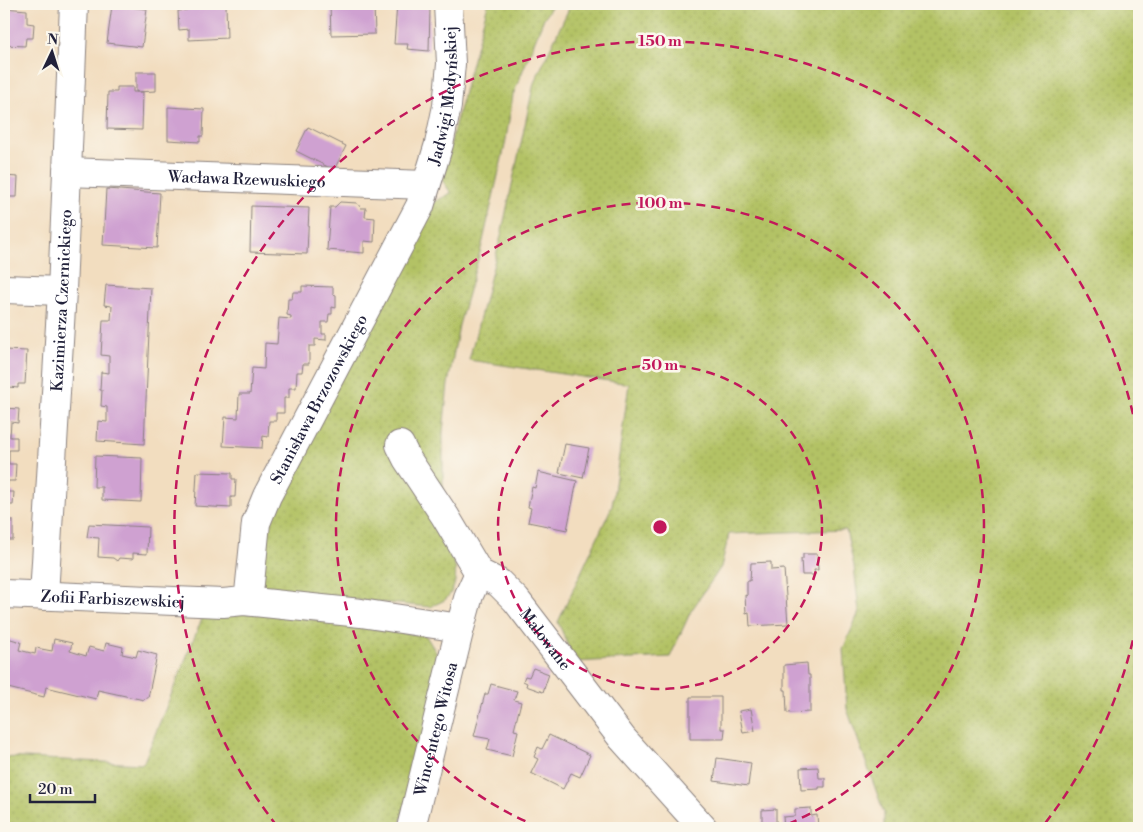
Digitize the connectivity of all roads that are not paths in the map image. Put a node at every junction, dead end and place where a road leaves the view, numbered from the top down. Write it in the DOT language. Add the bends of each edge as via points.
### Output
graph roads {
  1 [pos="74,4"];
  2 [pos="448,4"];
  3 [pos="67,172"];
  4 [pos="426,185"];
  5 [pos="4,289"];
  6 [pos="62,291"];
  7 [pos="400,445"];
  8 [pos="479,572"];
  9 [pos="4,594"];
  10 [pos="44,596"];
  11 [pos="233,602"];
  12 [pos="460,628"];
  13 [pos="411,828"];
  14 [pos="703,828"];
  1 -- 3 [label="street, Kazimierza Czernickiego"];
  2 -- 4 [label="street, Jadwigi Medyńskiej" via="451,64 447,106"];
  3 -- 4 [label="street, Wacława Rzewuskiego"];
  3 -- 6 [label="street, Kazimierza Czernickiego"];
  4 -- 11 [label="street, Stanisława Brzozowskiego" via="420,206 267,496 256,523 249,593"];
  5 -- 6 [label="street"];
  6 -- 10 [label="street, Kazimierza Czernickiego"];
  7 -- 8 [label="street, Malowane"];
  8 -- 12 [label="street, Wincentego Witosa"];
  8 -- 14 [label="street, Malowane" via="499,583 516,600 622,738"];
  9 -- 10 [label="street, Zofii Farbiszewskiej"];
  10 -- 11 [label="street, Zofii Farbiszewskiej"];
  11 -- 12 [label="street, Zofii Farbiszewskiej" via="361,613"];
  12 -- 13 [label="street, Wincentego Witosa"];
}
